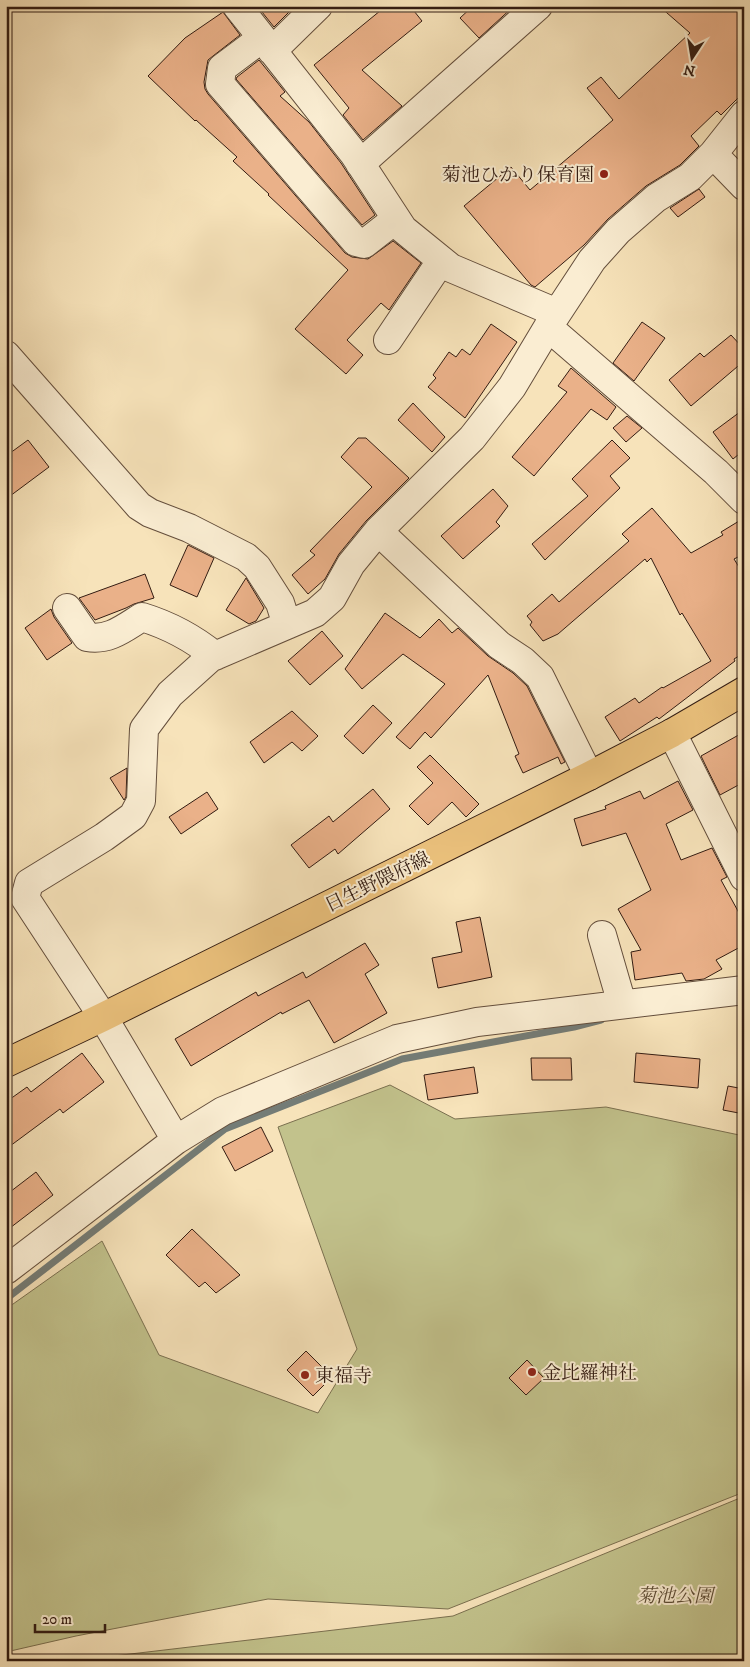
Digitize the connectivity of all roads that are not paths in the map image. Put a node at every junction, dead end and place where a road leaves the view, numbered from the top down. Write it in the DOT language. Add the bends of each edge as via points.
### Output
graph roads {
  1 [pos="237,6"];
  2 [pos="318,6"];
  3 [pos="538,6"];
  4 [pos="267,45"];
  5 [pos="744,115"];
  6 [pos="713,154"];
  7 [pos="360,164"];
  8 [pos="744,186"];
  9 [pos="396,219"];
  10 [pos="442,261"];
  11 [pos="553,320"];
  12 [pos="388,340"];
  13 [pos="6,355"];
  14 [pos="744,500"];
  15 [pos="378,531"];
  16 [pos="67,608"];
  17 [pos="287,625"];
  18 [pos="215,656"];
  19 [pos="744,691"];
  20 [pos="672,733"];
  21 [pos="588,776"];
  22 [pos="744,877"];
  23 [pos="16,901"];
  24 [pos="602,935"];
  25 [pos="744,990"];
  26 [pos="622,1004"];
  27 [pos="103,1017"];
  28 [pos="6,1063"];
  29 [pos="176,1140"];
  30 [pos="6,1270"];
  1 -- 4 [label="street"];
  2 -- 4 [label="street"];
  3 -- 7 [label="street"];
  4 -- 7 [label="street"];
  4 -- 9 [label="street" via="222,68 220,84 356,242 364,244"];
  5 -- 6 [label="street"];
  6 -- 8 [label="street"];
  6 -- 11 [label="street" via="690,177 656,198 618,231 592,260"];
  7 -- 9 [label="street"];
  9 -- 10 [label="street" via="403,229"];
  10 -- 11 [label="street"];
  10 -- 12 [label="street"];
  11 -- 14 [label="street"];
  11 -- 15 [label="street" via="512,387 472,438"];
  13 -- 17 [label="street" via="139,506 246,557 257,567 280,603"];
  15 -- 17 [label="street" via="352,564 332,598 315,613"];
  15 -- 21 [label="street" via="499,645 540,677"];
  16 -- 18 [label="street" via="87,636 113,635 142,617 166,624"];
  17 -- 18 [label="street"];
  18 -- 23 [label="street" via="170,694 144,729 141,801 133,816 29,883"];
  19 -- 20 [label="main road, 日生野隈府線"];
  20 -- 21 [label="main road, 日生野隈府線"];
  20 -- 22 [label="street"];
  21 -- 27 [label="main road, 日生野隈府線"];
  23 -- 27 [label="street"];
  24 -- 26 [label="street"];
  25 -- 26 [label="street"];
  26 -- 29 [label="street" via="477,1022 397,1039 223,1111"];
  27 -- 28 [label="main road, 日生野隈府線"];
  27 -- 29 [label="street"];
  29 -- 30 [label="street"];
}
